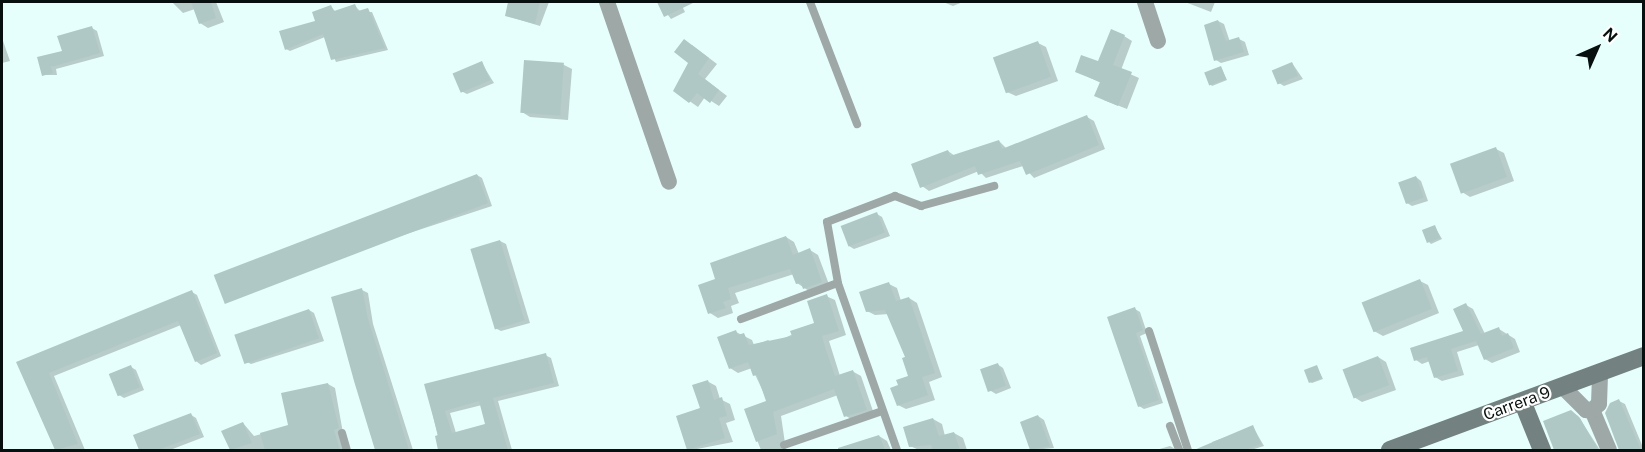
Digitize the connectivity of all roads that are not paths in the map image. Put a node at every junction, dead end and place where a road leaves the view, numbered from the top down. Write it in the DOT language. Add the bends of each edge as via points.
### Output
graph roads {
  1 [pos="607,2"];
  2 [pos="810,2"];
  3 [pos="1145,2"];
  4 [pos="1158,41"];
  5 [pos="857,124"];
  6 [pos="669,182"];
  7 [pos="994,186"];
  8 [pos="838,283"];
  9 [pos="741,318"];
  10 [pos="1149,331"];
  11 [pos="1644,356"];
  12 [pos="1600,372"];
  13 [pos="1563,387"];
  14 [pos="1523,403"];
  15 [pos="1592,410"];
  16 [pos="882,411"];
  17 [pos="1170,426"];
  18 [pos="342,433"];
  19 [pos="783,446"];
  20 [pos="347,450"];
  21 [pos="897,450"];
  22 [pos="1179,450"];
  23 [pos="1188,450"];
  24 [pos="1390,450"];
  25 [pos="1542,450"];
  26 [pos="1609,450"];
  1 -- 6 [label="street"];
  2 -- 5 [label="lane"];
  3 -- 4 [label="street"];
  7 -- 8 [label="lane" via="921,206 895,196 827,222"];
  8 -- 9 [label="lane"];
  8 -- 16 [label="lane"];
  10 -- 23 [label="lane"];
  11 -- 12 [label="main road, Carrera 9"];
  12 -- 13 [label="main road, Carrera 9"];
  12 -- 15 [label="street" via="1599,404"];
  13 -- 14 [label="main road, Carrera 9"];
  13 -- 15 [label="street" via="1586,410"];
  14 -- 24 [label="main road, Carrera 9"];
  14 -- 25 [label="main road"];
  15 -- 26 [label="street"];
  16 -- 19 [label="lane"];
  16 -- 21 [label="lane"];
  17 -- 22 [label="lane"];
  18 -- 20 [label="lane"];
}
